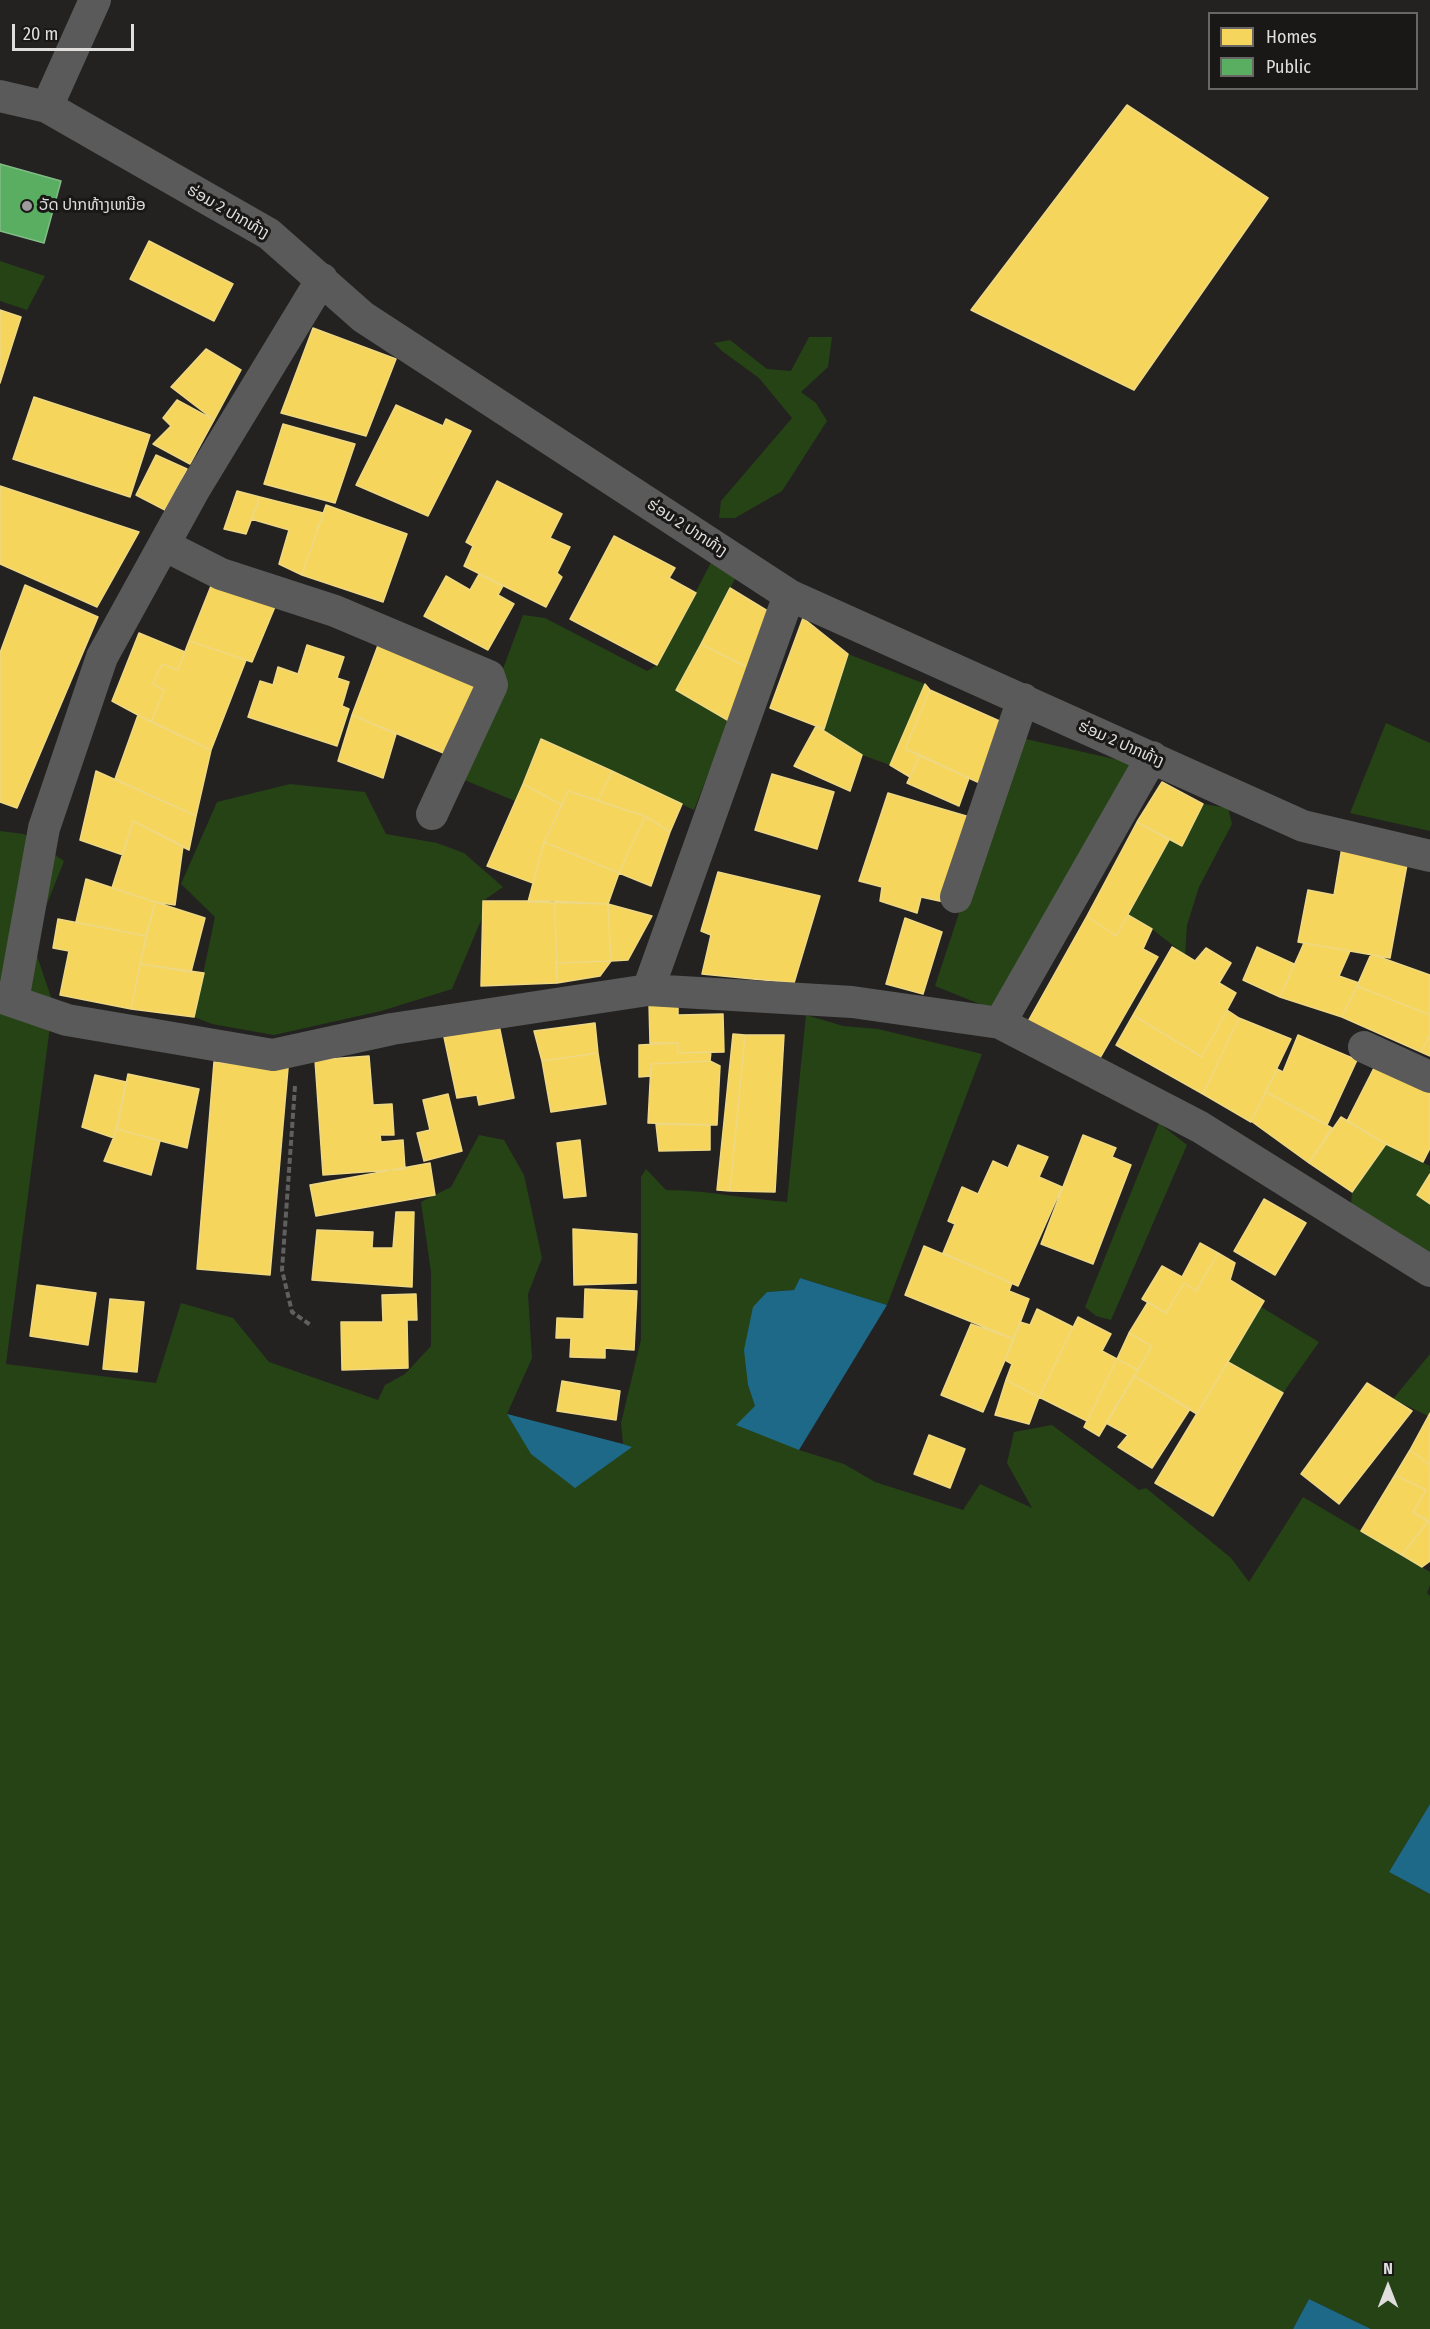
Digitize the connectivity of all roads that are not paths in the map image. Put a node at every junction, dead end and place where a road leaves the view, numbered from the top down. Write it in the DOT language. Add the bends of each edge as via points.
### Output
graph roads {
  1 [pos="95,0"];
  2 [pos="0,96"];
  3 [pos="47,108"];
  4 [pos="322,279"];
  5 [pos="164,545"];
  6 [pos="789,595"];
  7 [pos="1023,699"];
  8 [pos="1152,757"];
  9 [pos="432,814"];
  10 [pos="1430,856"];
  11 [pos="956,897"];
  12 [pos="648,990"];
  13 [pos="7,999"];
  14 [pos="1000,1023"];
  15 [pos="1364,1047"];
  16 [pos="1430,1077"];
  17 [pos="1430,1271"];
  1 -- 3 [label="street"];
  2 -- 3 [label="street, ຮ່ອມ 2 ປາກທ້າງ"];
  3 -- 4 [label="street, ຮ່ອມ 2 ປາກທ້າງ" via="269,234"];
  4 -- 5 [label="street"];
  4 -- 6 [label="street, ຮ່ອມ 2 ປາກທ້າງ" via="363,316"];
  5 -- 9 [label="street" via="221,574 335,611 489,676 492,685"];
  5 -- 13 [label="street" via="102,657 44,828"];
  6 -- 7 [label="street, ຮ່ອມ 2 ປາກທ້າງ"];
  6 -- 12 [label="street"];
  7 -- 8 [label="street, ຮ່ອມ 2 ປາກທ້າງ"];
  7 -- 11 [label="street"];
  8 -- 10 [label="street, ຮ່ອມ 2 ປາກທ້າງ" via="1304,826"];
  8 -- 14 [label="street"];
  12 -- 13 [label="street" via="392,1029 273,1055 67,1020"];
  12 -- 14 [label="street" via="852,1002"];
  14 -- 17 [label="street" via="1200,1126"];
  15 -- 16 [label="street"];
}
